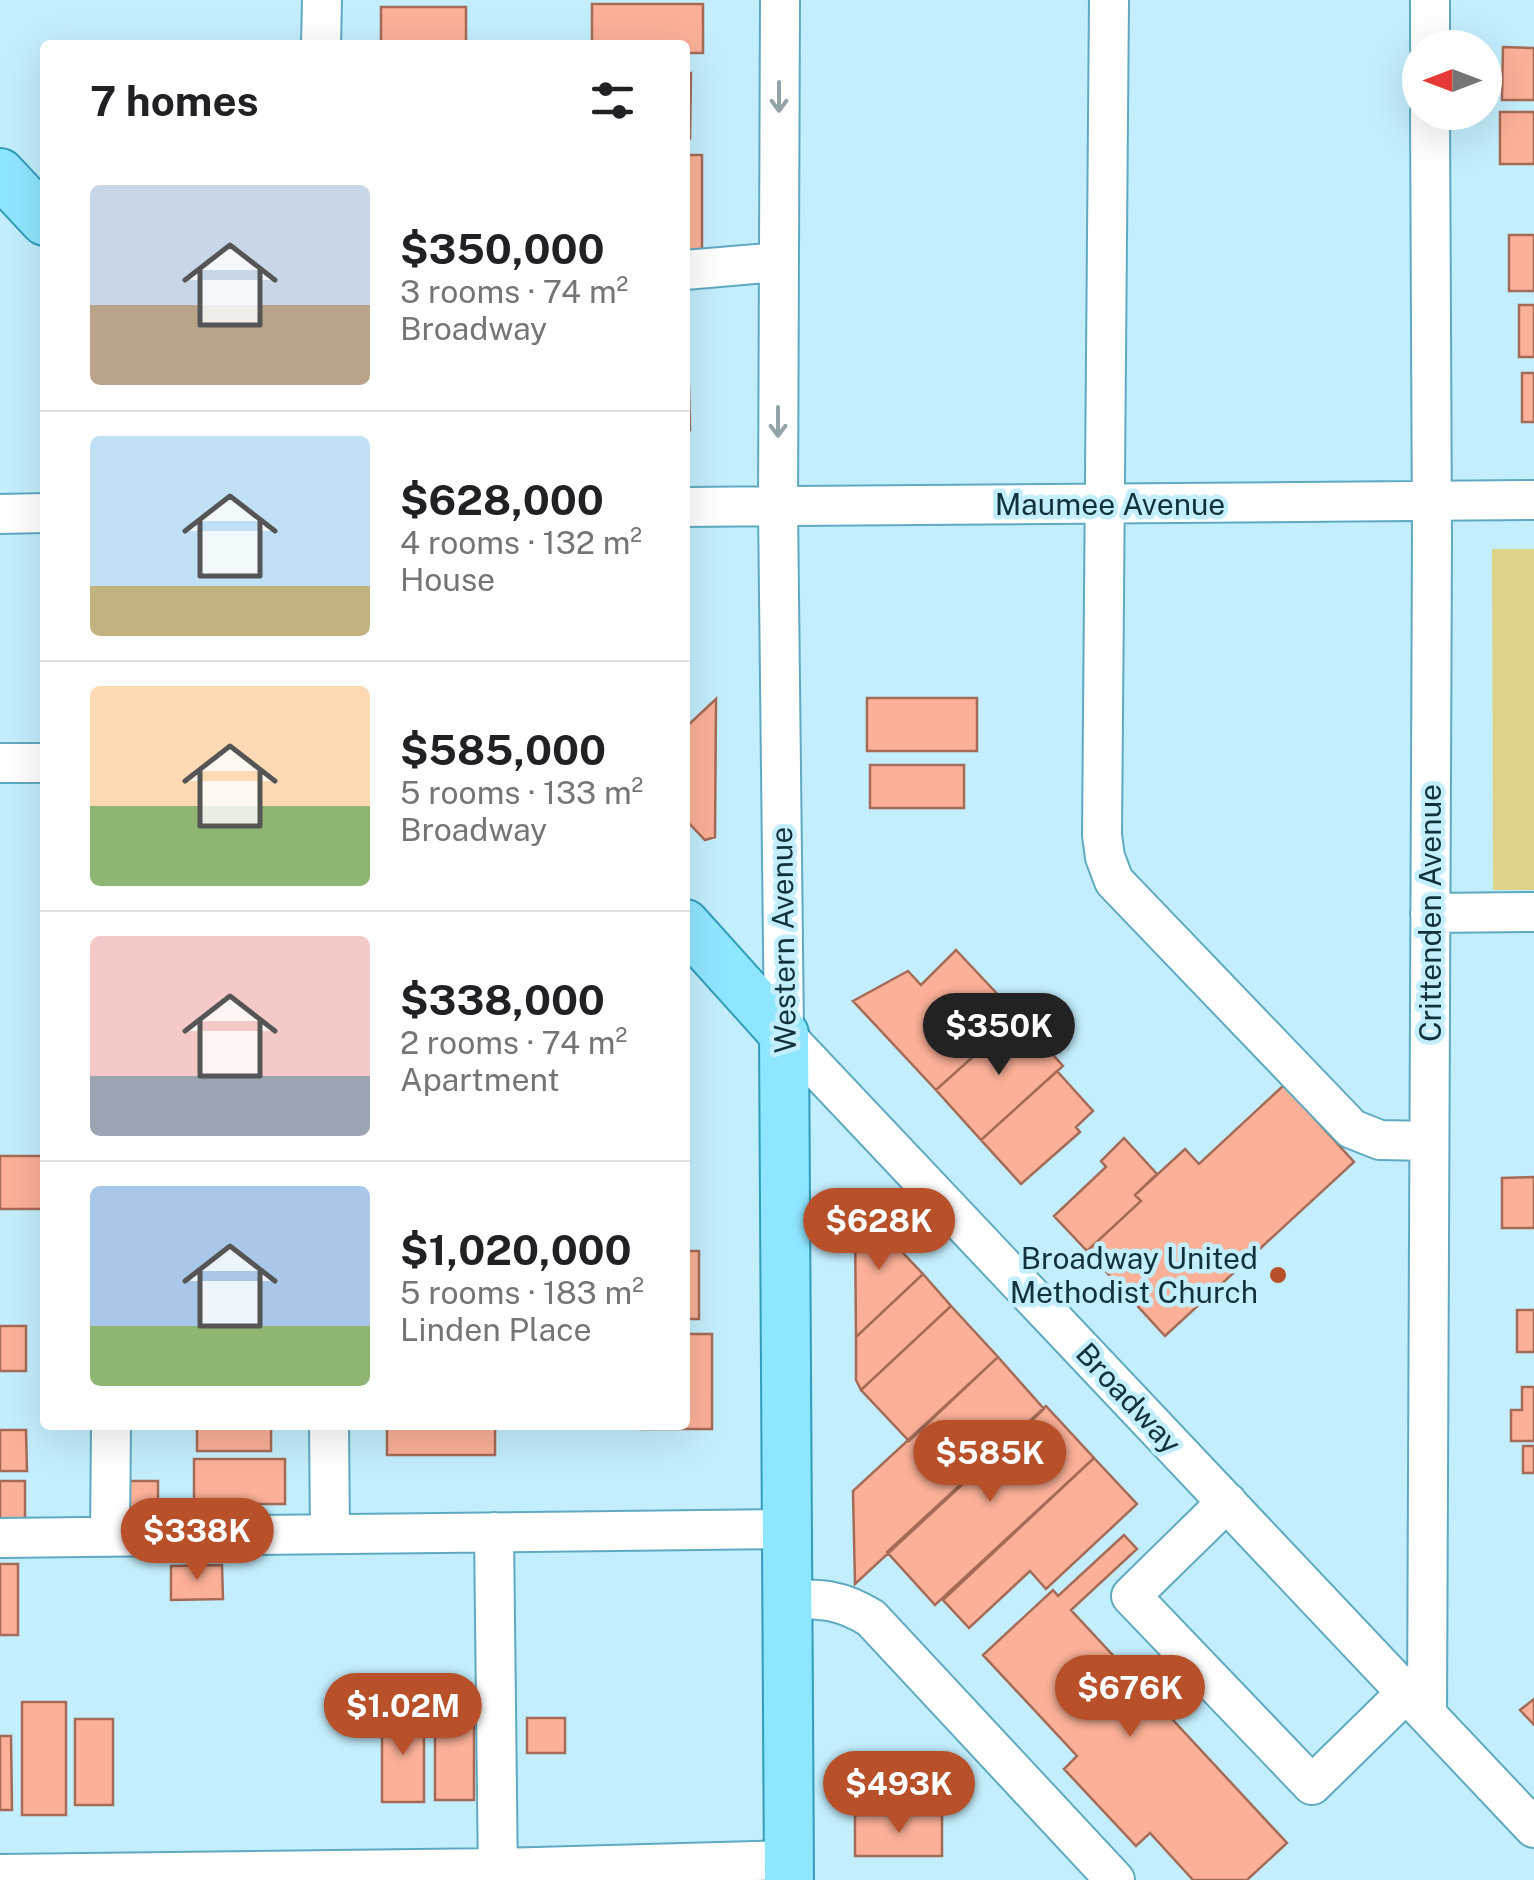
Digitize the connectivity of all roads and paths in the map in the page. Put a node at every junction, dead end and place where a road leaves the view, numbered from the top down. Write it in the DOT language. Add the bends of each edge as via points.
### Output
graph roads {
  1 [pos="322,0"];
  2 [pos="780,0"];
  3 [pos="1109,0"];
  4 [pos="1430,0"];
  5 [pos="1430,30"];
  6 [pos="321,40"];
  7 [pos="1430,130"];
  8 [pos="0,172"];
  9 [pos="40,215"];
  10 [pos="779,262"];
  11 [pos="690,270"];
  12 [pos="1534,500"];
  13 [pos="1432,501"];
  14 [pos="1105,504"];
  15 [pos="778,506"];
  16 [pos="690,507"];
  17 [pos="40,513"];
  18 [pos="0,514"];
  19 [pos="0,763"];
  20 [pos="40,763"];
  21 [pos="1534,912"];
  22 [pos="1430,913"];
  23 [pos="690,930"];
  24 [pos="784,1034"];
  25 [pos="1429,1141"];
  26 [pos="111,1430"];
  27 [pos="329,1430"];
  28 [pos="1228,1502"];
  29 [pos="786,1529"];
  30 [pos="494,1532"];
  31 [pos="330,1534"];
  32 [pos="110,1537"];
  33 [pos="0,1538"];
  34 [pos="786,1599"];
  35 [pos="1417,1703"];
  36 [pos="1534,1828"];
  37 [pos="789,1870"];
  38 [pos="0,1874"];
  39 [pos="498,1874"];
  40 [pos="1115,1880"];
  1 -- 6 [label="street"];
  2 -- 10 [label="street, Western Avenue, one-way"];
  3 -- 14 [label="street"];
  4 -- 5 [label="street"];
  7 -- 13 [label="street, Crittenden Avenue"];
  8 -- 9 [label="main road"];
  10 -- 11 [label="street"];
  10 -- 15 [label="street, Western Avenue, one-way"];
  12 -- 13 [label="street, Maumee Avenue"];
  13 -- 14 [label="street, Maumee Avenue"];
  13 -- 22 [label="street, Crittenden Avenue"];
  14 -- 15 [label="street, Maumee Avenue"];
  14 -- 25 [label="street" via="1102,835 1114,881 1352,1129 1380,1140"];
  15 -- 16 [label="street, Maumee Avenue"];
  15 -- 24 [label="street, Western Avenue"];
  17 -- 18 [label="street"];
  19 -- 20 [label="street"];
  21 -- 22 [label="street"];
  22 -- 25 [label="street, Crittenden Avenue"];
  23 -- 24 [label="main road, Broadway"];
  24 -- 28 [label="street, Broadway"];
  24 -- 29 [label="main road, Western Avenue"];
  25 -- 35 [label="street, Crittenden Avenue"];
  26 -- 32 [label="street"];
  27 -- 31 [label="street"];
  28 -- 35 [label="street, Broadway"];
  28 -- 35 [label="street" via="1130,1596 1312,1784"];
  29 -- 30 [label="street"];
  29 -- 34 [label="main road, Western Avenue"];
  30 -- 31 [label="street"];
  30 -- 39 [label="street"];
  31 -- 32 [label="street"];
  32 -- 33 [label="street"];
  34 -- 37 [label="main road, Western Avenue"];
  34 -- 40 [label="street" via="842,1602 872,1618"];
  35 -- 36 [label="street, Broadway"];
  37 -- 39 [label="street"];
  38 -- 39 [label="street"];
}
